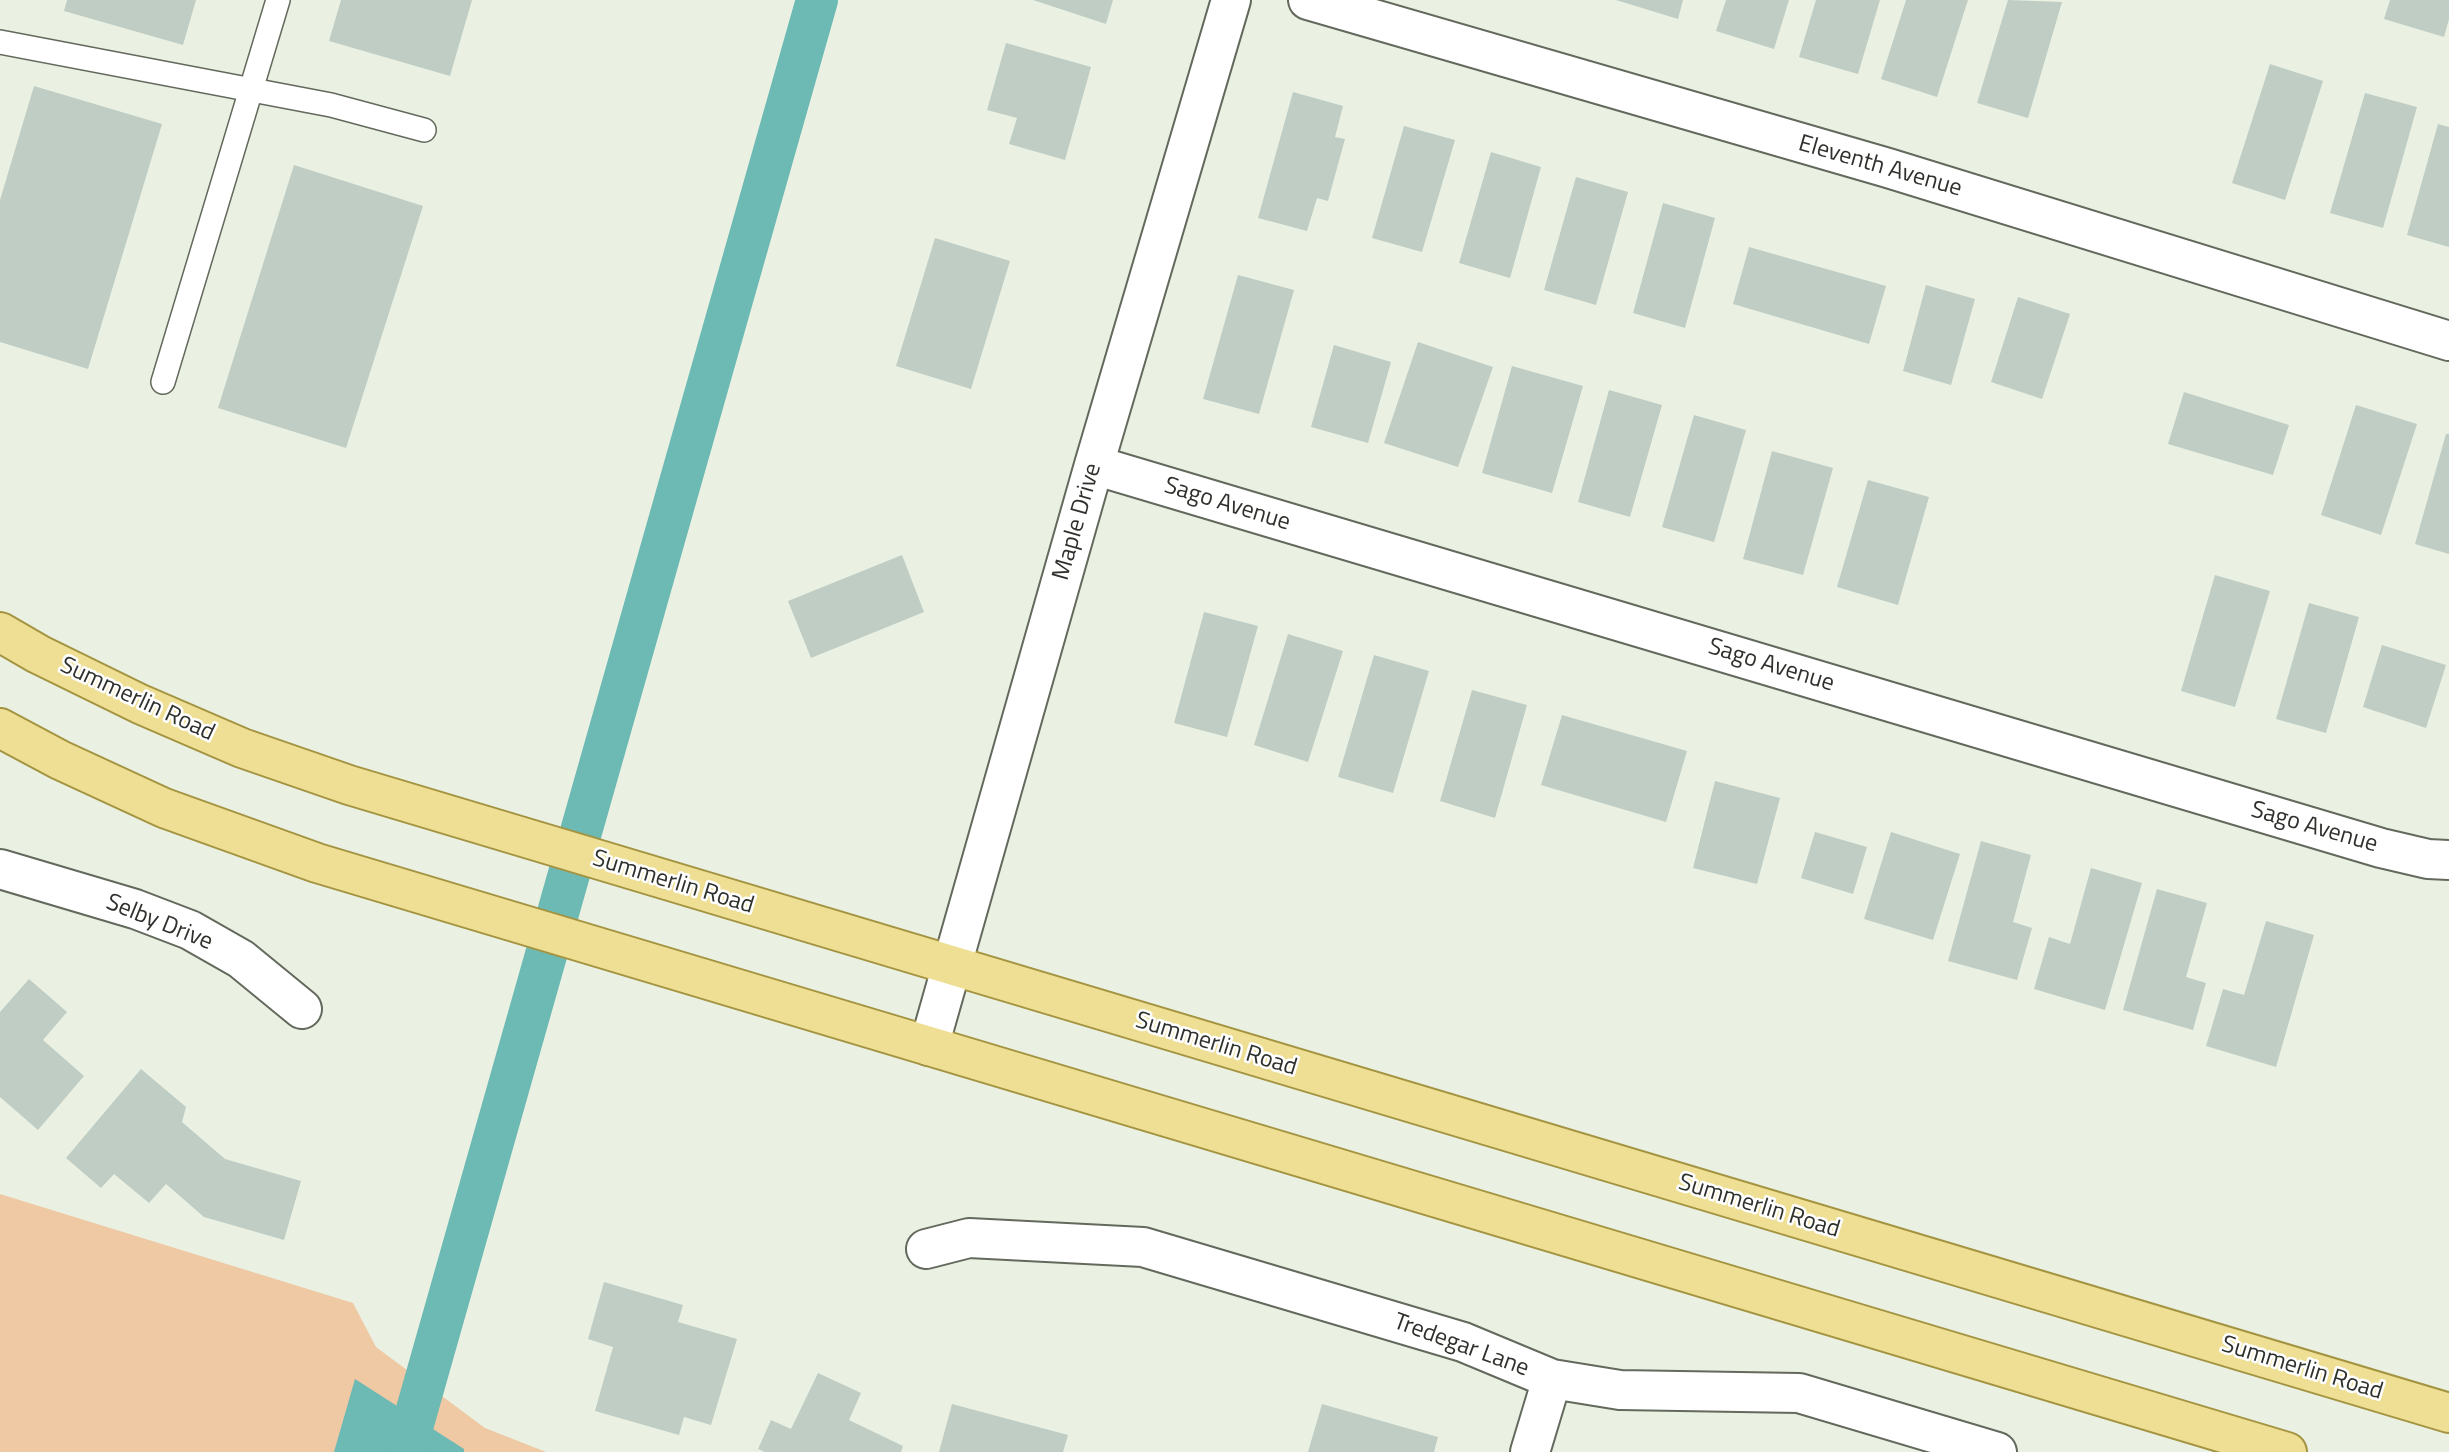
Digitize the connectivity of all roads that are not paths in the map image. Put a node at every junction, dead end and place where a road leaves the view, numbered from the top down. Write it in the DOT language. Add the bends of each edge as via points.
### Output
graph roads {
  1 [pos="278,0"];
  2 [pos="1231,0"];
  3 [pos="1308,0"];
  4 [pos="0,42"];
  5 [pos="251,89"];
  6 [pos="424,130"];
  7 [pos="2449,341"];
  8 [pos="163,382"];
  9 [pos="1094,466"];
  10 [pos="0,632"];
  11 [pos="0,728"];
  12 [pos="2449,860"];
  13 [pos="0,869"];
  14 [pos="952,967"];
  15 [pos="302,1009"];
  16 [pos="929,1046"];
  17 [pos="926,1249"];
  18 [pos="1552,1379"];
  19 [pos="2449,1413"];
  20 [pos="1530,1452"];
  21 [pos="1997,1452"];
  22 [pos="2287,1452"];
  1 -- 5 [label="lane"];
  2 -- 9 [label="street, Maple Drive"];
  3 -- 7 [label="street, Eleventh Avenue" via="1888,168"];
  4 -- 5 [label="lane"];
  5 -- 6 [label="lane"];
  5 -- 8 [label="lane"];
  9 -- 12 [label="street, Sago Avenue" via="2381,848"];
  9 -- 14 [label="street, Maple Drive"];
  10 -- 14 [label="main road, Summerlin Road" via="140,705 242,748 349,785"];
  11 -- 16 [label="main road" via="164,808 317,863"];
  13 -- 15 [label="street, Selby Drive" via="190,930 241,959"];
  14 -- 16 [label="street, Maple Drive"];
  14 -- 19 [label="main road, Summerlin Road"];
  16 -- 22 [label="main road"];
  17 -- 18 [label="street, Tredegar Lane" via="969,1238 1143,1247 1463,1342"];
  18 -- 20 [label="street"];
  18 -- 21 [label="street, Tredegar Lane" via="1620,1390 1799,1393"];
}
